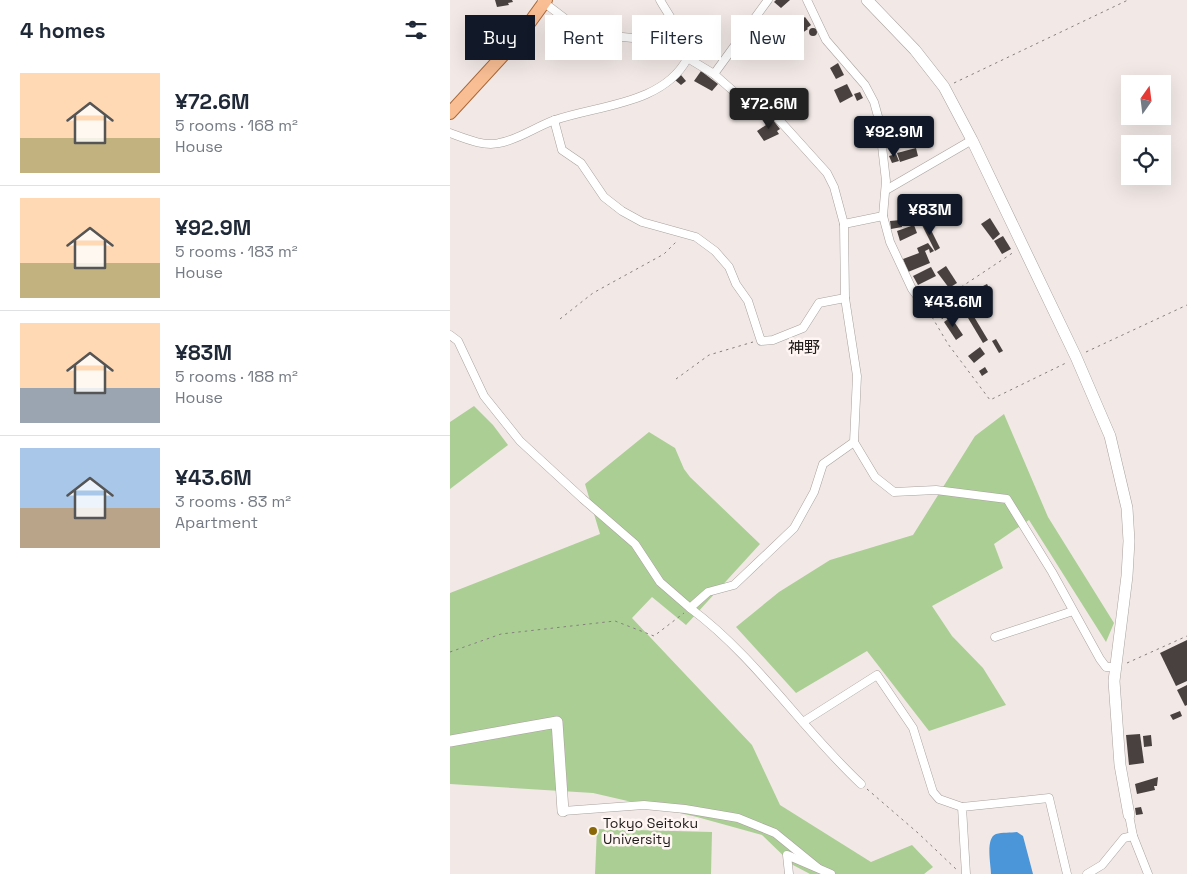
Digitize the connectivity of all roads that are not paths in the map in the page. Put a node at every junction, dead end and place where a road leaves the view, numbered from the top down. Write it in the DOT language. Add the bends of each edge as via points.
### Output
graph roads {
  1 [pos="660,0"];
  2 [pos="768,0"];
  3 [pos="807,0"];
  4 [pos="867,0"];
  5 [pos="543,1"];
  6 [pos="669,15"];
  7 [pos="632,38"];
  8 [pos="684,60"];
  9 [pos="689,60"];
  10 [pos="714,74"];
  11 [pos="450,112"];
  12 [pos="554,120"];
  13 [pos="450,133"];
  14 [pos="972,140"];
  15 [pos="886,190"];
  16 [pos="883,216"];
  17 [pos="844,224"];
  18 [pos="845,298"];
  19 [pos="927,310"];
  20 [pos="450,335"];
  21 [pos="854,442"];
  22 [pos="690,608"];
  23 [pos="1072,611"];
  24 [pos="995,638"];
  25 [pos="1115,667"];
  26 [pos="803,722"];
  27 [pos="450,741"];
  28 [pos="861,784"];
  29 [pos="962,807"];
  30 [pos="563,810"];
  31 [pos="1129,815"];
  32 [pos="1133,836"];
  33 [pos="818,868"];
  34 [pos="789,874"];
  35 [pos="831,874"];
  36 [pos="966,874"];
  37 [pos="1067,874"];
  38 [pos="1087,874"];
  39 [pos="1148,874"];
  1 -- 6 [label="street"];
  2 -- 10 [label="street"];
  3 -- 15 [label="street" via="826,40 866,85 874,102"];
  4 -- 14 [label="street" via="915,50 944,87"];
  5 -- 7 [label="street" via="576,27 592,34"];
  5 -- 11 [label="main road" via="517,40"];
  8 -- 12 [label="street" via="682,69 667,82 634,100"];
  9 -- 10 [label="street"];
  10 -- 17 [label="street" via="740,97 771,111 827,173"];
  12 -- 13 [label="street" via="500,143 475,141"];
  12 -- 18 [label="street" via="562,150 581,163 604,197 642,222 702,240 729,267 748,301 761,340 773,340 795,332 803,328 819,303"];
  14 -- 15 [label="street"];
  14 -- 25 [label="street" via="1110,436 1127,508 1129,541"];
  15 -- 16 [label="street"];
  16 -- 17 [label="street"];
  16 -- 19 [label="street" via="890,242 912,289"];
  17 -- 18 [label="street"];
  18 -- 21 [label="street" via="857,376"];
  20 -- 22 [label="street" via="458,340 484,396 520,441 635,544 660,582"];
  21 -- 22 [label="street" via="823,464 814,492 794,528 734,585 708,592"];
  21 -- 23 [label="street" via="875,477 894,492 936,490 1007,499"];
  22 -- 26 [label="street" via="742,654"];
  23 -- 24 [label="street"];
  23 -- 25 [label="street" via="1106,667"];
  25 -- 31 [label="street" via="1115,713"];
  26 -- 28 [label="street" via="831,756"];
  26 -- 29 [label="street" via="877,675 913,728 933,792 939,799"];
  27 -- 30 [label="street" via="557,722"];
  29 -- 36 [label="street"];
  29 -- 37 [label="street" via="1049,798"];
  30 -- 33 [label="street" via="644,805 738,818 775,833"];
  31 -- 32 [label="street"];
  32 -- 38 [label="street" via="1124,838 1102,865"];
  32 -- 39 [label="street"];
  33 -- 34 [label="street" via="787,854"];
  33 -- 35 [label="street"];
}
